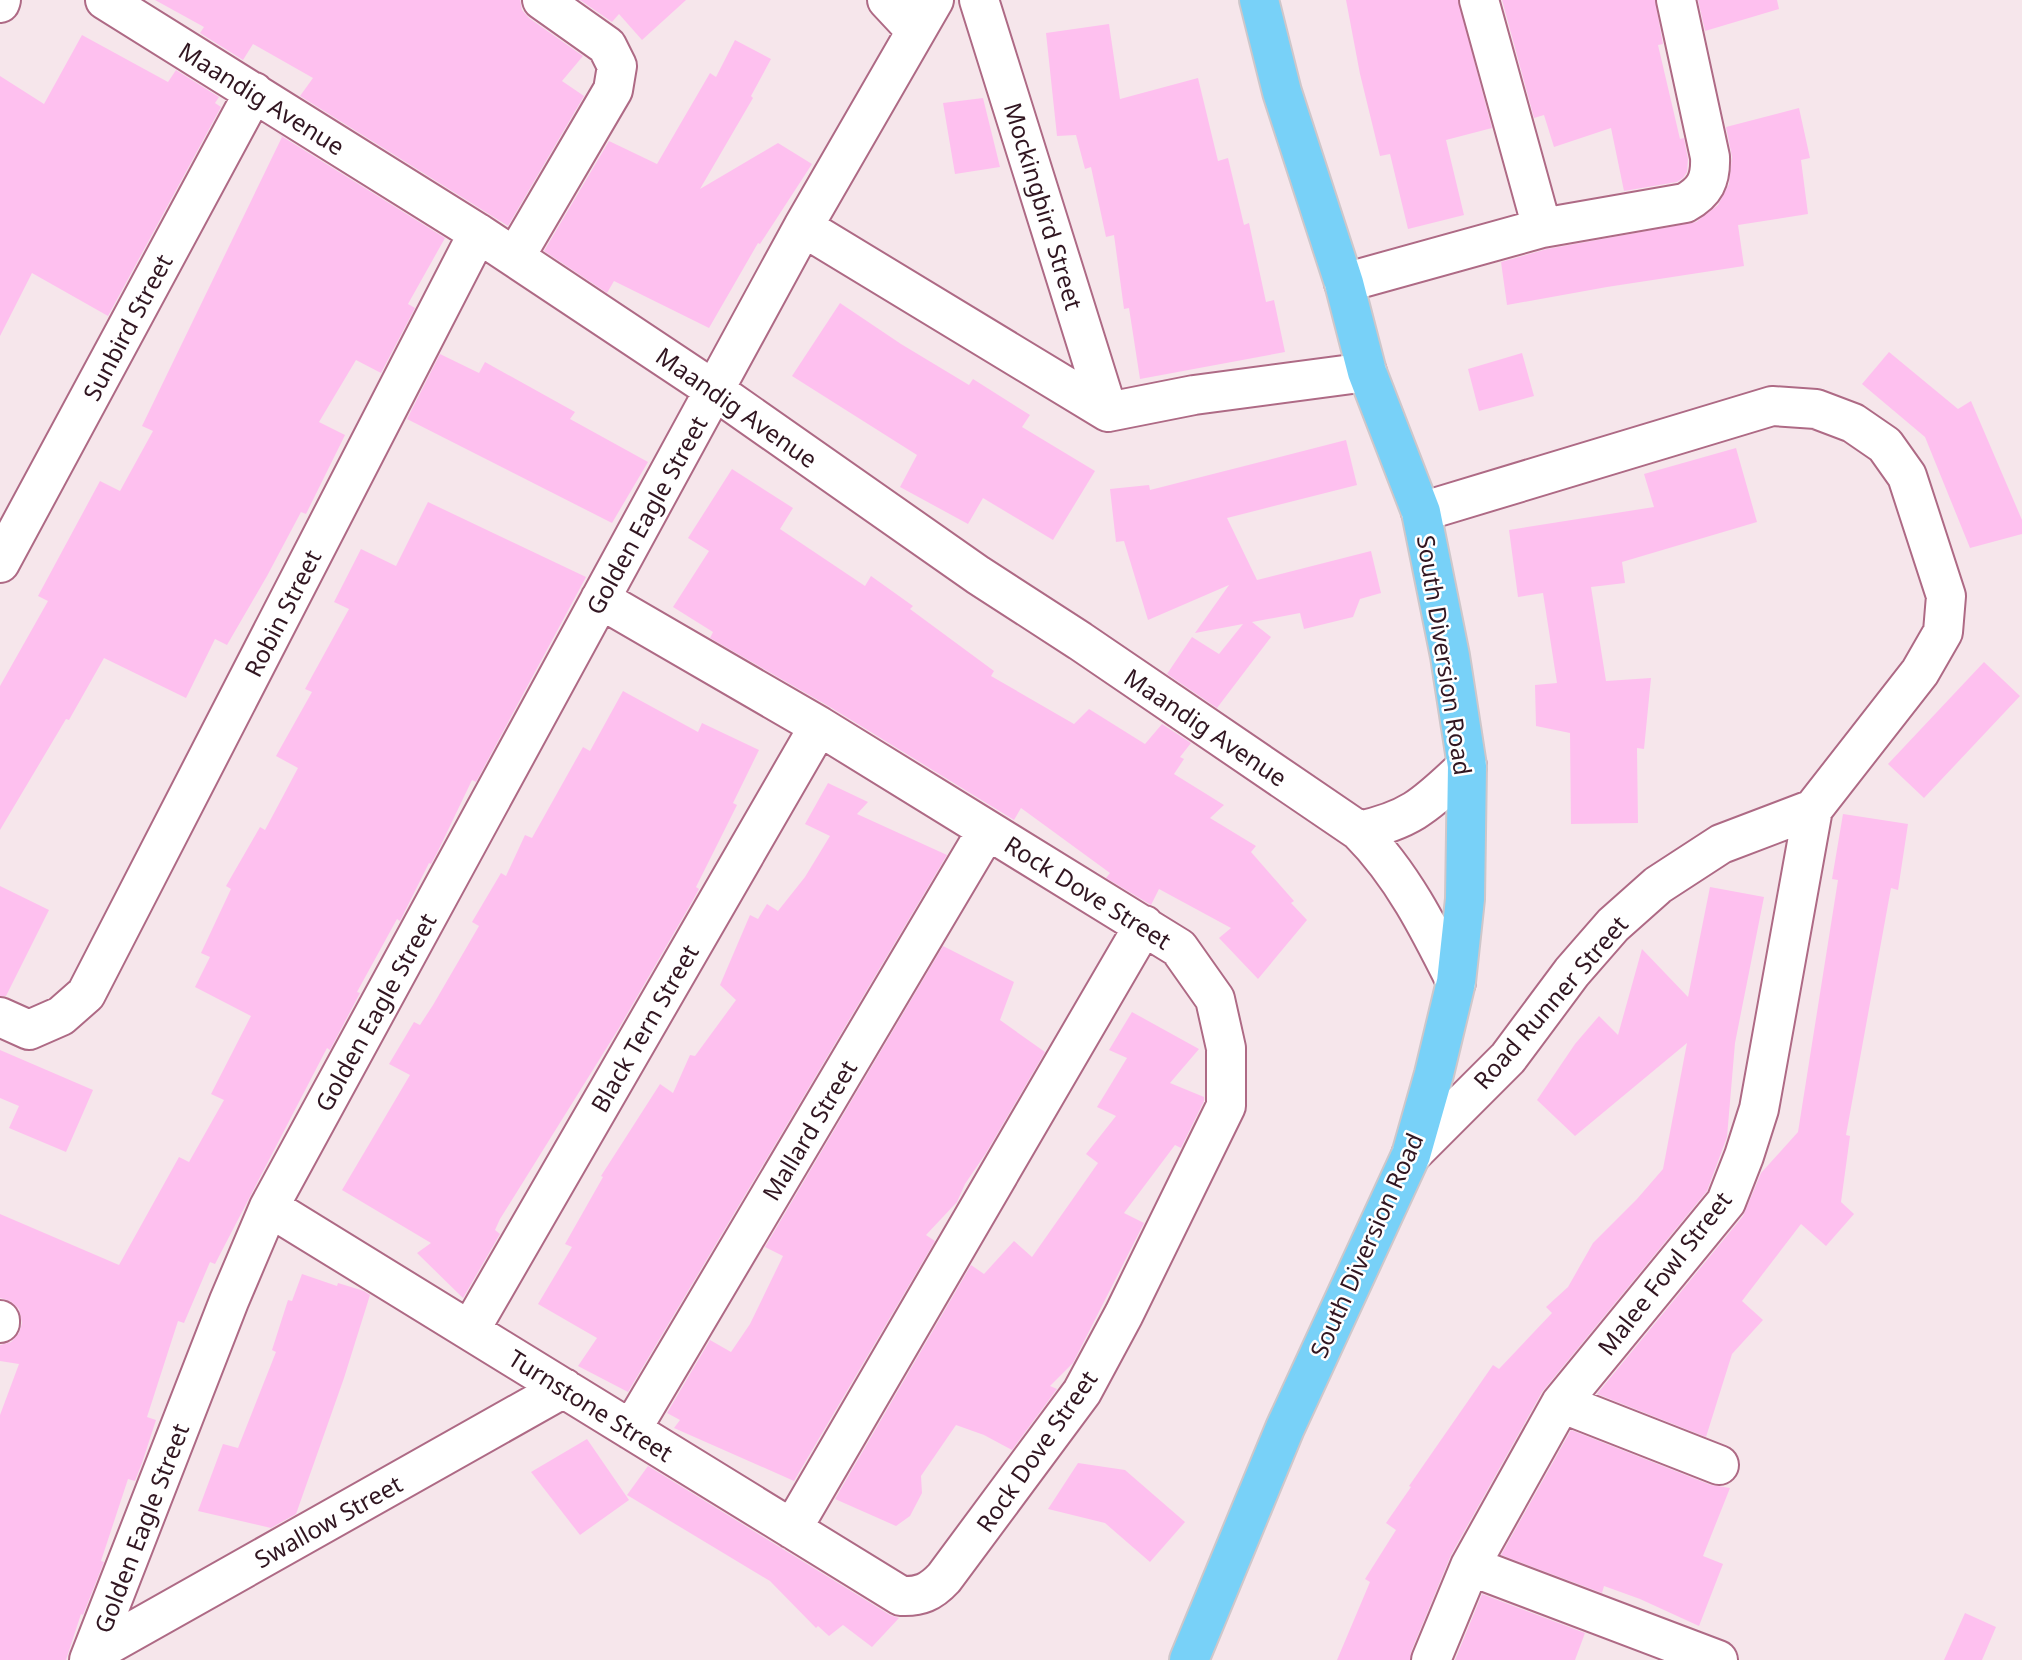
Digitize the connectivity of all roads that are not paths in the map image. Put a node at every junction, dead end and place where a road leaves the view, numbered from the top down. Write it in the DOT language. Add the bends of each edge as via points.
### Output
graph roads {
  1 [pos="105,0"];
  2 [pos="542,0"];
  3 [pos="887,0"];
  4 [pos="979,0"];
  5 [pos="1260,0"];
  6 [pos="1479,0"];
  7 [pos="1676,0"];
  8 [pos="925,15"];
  9 [pos="254,92"];
  10 [pos="803,227"];
  11 [pos="1542,228"];
  12 [pos="478,233"];
  13 [pos="515,257"];
  14 [pos="1344,283"];
  15 [pos="1367,372"];
  16 [pos="714,390"];
  17 [pos="1108,412"];
  18 [pos="1420,512"];
  19 [pos="0,563"];
  20 [pos="600,599"];
  21 [pos="819,726"];
  22 [pos="1466,766"];
  23 [pos="1812,809"];
  24 [pos="987,830"];
  25 [pos="1359,831"];
  26 [pos="1144,925"];
  27 [pos="1456,982"];
  28 [pos="0,1017"];
  29 [pos="1410,1155"];
  30 [pos="269,1207"];
  31 [pos="470,1330"];
  32 [pos="564,1388"];
  33 [pos="1561,1403"];
  34 [pos="631,1430"];
  35 [pos="1719,1465"];
  36 [pos="792,1529"];
  37 [pos="1471,1566"];
  38 [pos="915,1597"];
  39 [pos="1642,1647"];
  40 [pos="90,1657"];
  41 [pos="1189,1660"];
  42 [pos="1431,1660"];
  43 [pos="1718,1660"];
  1 -- 9 [label="street, Maandig Avenue"];
  2 -- 13 [label="street" via="607,46 617,66 613,90"];
  3 -- 8 [label="street"];
  4 -- 17 [label="street, Mockingbird Street"];
  5 -- 14 [label="main road, South Diversion Road" via="1282,93"];
  6 -- 11 [label="street"];
  7 -- 11 [label="street" via="1710,157 1706,186 1685,203"];
  8 -- 10 [label="street, Golden Eagle Street"];
  9 -- 12 [label="street, Maandig Avenue"];
  9 -- 19 [label="street, Sunbird Street"];
  10 -- 16 [label="street, Golden Eagle Street"];
  10 -- 17 [label="street"];
  11 -- 14 [label="street"];
  12 -- 13 [label="street, Maandig Avenue"];
  12 -- 28 [label="street, Robin Street" via="86,994 61,1016 29,1030"];
  13 -- 16 [label="street, Maandig Avenue"];
  14 -- 15 [label="main road, South Diversion Road"];
  15 -- 17 [label="street" via="1194,395"];
  15 -- 18 [label="main road, South Diversion Road"];
  16 -- 20 [label="street, Golden Eagle Street"];
  16 -- 25 [label="street, Maandig Avenue" via="978,575"];
  18 -- 22 [label="main road, South Diversion Road" via="1450,656"];
  18 -- 23 [label="street" via="1772,406 1816,408 1853,423 1885,445 1907,476 1946,596 1942,632 1920,672"];
  20 -- 21 [label="street, Rock Dove Street"];
  20 -- 30 [label="street, Golden Eagle Street"];
  21 -- 24 [label="street, Rock Dove Street"];
  21 -- 31 [label="street, Black Tern Street"];
  22 -- 25 [label="street" via="1407,817"];
  22 -- 27 [label="main road, South Diversion Road" via="1465,899"];
  23 -- 29 [label="street, Road Runner Street" via="1721,844 1658,884 1580,962 1508,1058"];
  23 -- 33 [label="street, Malee Fowl Street" via="1759,1109 1726,1202"];
  24 -- 26 [label="street, Rock Dove Street"];
  24 -- 34 [label="street, Mallard Street"];
  25 -- 27 [label="street, Maandig Avenue" via="1393,870"];
  26 -- 36 [label="street"];
  26 -- 38 [label="street, Rock Dove Street" via="1179,948 1215,999 1226,1048 1226,1106 1082,1392 944,1578 933,1590"];
  27 -- 29 [label="main road, South Diversion Road"];
  29 -- 41 [label="main road, South Diversion Road" via="1285,1428"];
  30 -- 31 [label="street, Turnstone Street"];
  30 -- 40 [label="street, Golden Eagle Street"];
  31 -- 32 [label="street, Turnstone Street"];
  32 -- 34 [label="street, Turnstone Street"];
  32 -- 40 [label="street, Swallow Street"];
  33 -- 35 [label="street"];
  33 -- 37 [label="street, Malee Fowl Street"];
  34 -- 36 [label="street, Turnstone Street"];
  36 -- 38 [label="street, Turnstone Street" via="884,1588 901,1597"];
  37 -- 39 [label="street"];
  37 -- 42 [label="street, Malee Fowl Street"];
  39 -- 43 [label="street"];
}
